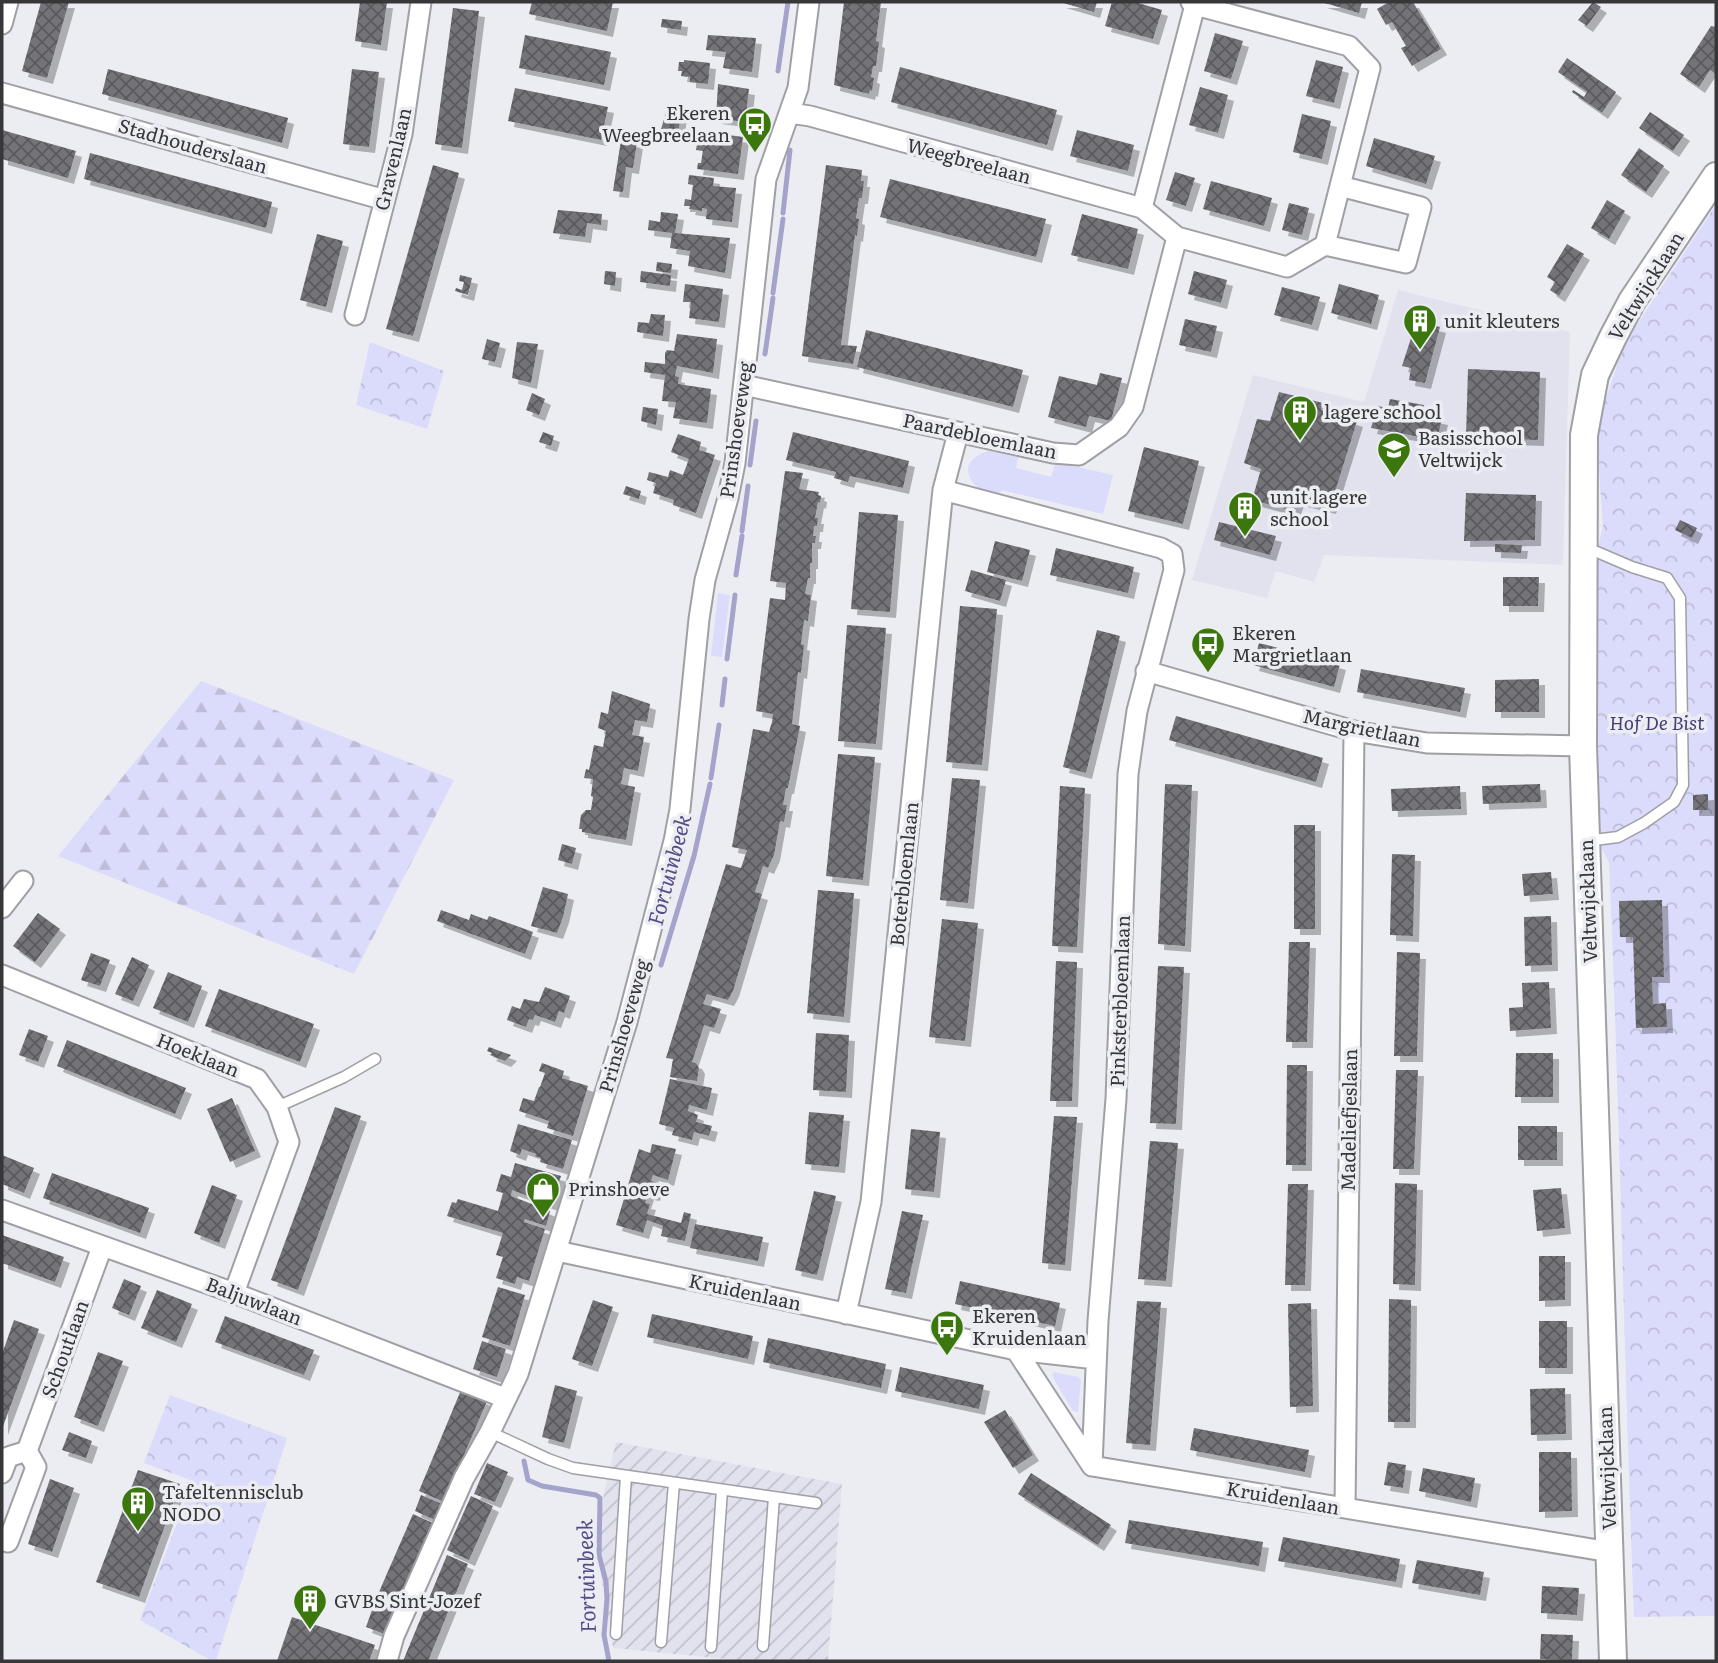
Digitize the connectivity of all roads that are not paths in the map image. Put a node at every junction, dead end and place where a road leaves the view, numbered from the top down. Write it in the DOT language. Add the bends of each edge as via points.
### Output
graph roads {
  1 [pos="8,2"];
  2 [pos="421,2"];
  3 [pos="809,2"];
  4 [pos="1193,3"];
  5 [pos="2,24"];
  6 [pos="2,93"];
  7 [pos="793,113"];
  8 [pos="1716,176"];
  9 [pos="1340,186"];
  10 [pos="385,200"];
  11 [pos="1142,208"];
  12 [pos="1177,237"];
  13 [pos="1325,245"];
  14 [pos="355,315"];
  15 [pos="752,386"];
  16 [pos="958,433"];
  17 [pos="943,490"];
  18 [pos="1583,551"];
  19 [pos="1146,671"];
  20 [pos="1354,731"];
  21 [pos="1583,746"];
  22 [pos="1586,841"];
  23 [pos="23,881"];
  24 [pos="2,908"];
  25 [pos="2,975"];
  26 [pos="375,1059"];
  27 [pos="277,1107"];
  28 [pos="2,1210"];
  29 [pos="102,1247"];
  30 [pos="557,1251"];
  31 [pos="234,1293"];
  32 [pos="846,1314"];
  33 [pos="1016,1350"];
  34 [pos="1096,1359"];
  35 [pos="505,1398"];
  36 [pos="490,1432"];
  37 [pos="27,1451"];
  38 [pos="1092,1466"];
  39 [pos="2,1473"];
  40 [pos="626,1476"];
  41 [pos="674,1483"];
  42 [pos="722,1490"];
  43 [pos="774,1497"];
  44 [pos="816,1503"];
  45 [pos="1345,1508"];
  46 [pos="2,1540"];
  47 [pos="1610,1552"];
  48 [pos="616,1634"];
  49 [pos="661,1642"];
  50 [pos="763,1646"];
  51 [pos="711,1647"];
  52 [pos="387,1661"];
  53 [pos="1614,1661"];
  1 -- 5 [label="street"];
  2 -- 10 [label="street, Gravenlaan" via="402,134"];
  3 -- 7 [label="street, Prinshoeveweg"];
  4 -- 9 [label="street" via="1349,46 1370,68"];
  4 -- 11 [label="street"];
  6 -- 10 [label="street, Stadhouderslaan"];
  7 -- 11 [label="street, Weegbreelaan"];
  7 -- 15 [label="street, Prinshoeveweg" via="766,179"];
  8 -- 18 [label="street, Veltwijcklaan" via="1632,302 1595,374 1584,435"];
  9 -- 13 [label="street"];
  9 -- 13 [label="street" via="1421,207 1406,263"];
  10 -- 14 [label="street, Gravenlaan"];
  11 -- 12 [label="street, Weegbreelaan"];
  12 -- 13 [label="street, Weegbreelaan" via="1287,267"];
  12 -- 16 [label="street, Paardebloemlaan" via="1133,407 1119,427 1079,455"];
  15 -- 16 [label="street, Paardebloemlaan"];
  15 -- 30 [label="street, Prinshoeveweg" via="705,580 674,841 627,1022"];
  16 -- 17 [label="street, Boterbloemlaan"];
  17 -- 19 [label="street, Pinksterbloemlaan" via="1172,554 1174,570"];
  17 -- 32 [label="street, Boterbloemlaan" via="871,1202"];
  18 -- 21 [label="street, Veltwijcklaan"];
  18 -- 22 [label="lane" via="1667,578 1680,598 1683,785 1674,802 1644,823 1618,837"];
  19 -- 20 [label="street, Margrietlaan"];
  19 -- 34 [label="street, Pinksterbloemlaan" via="1128,774 1116,1100"];
  20 -- 21 [label="street, Margrietlaan" via="1427,743"];
  20 -- 45 [label="street, Madeliefjeslaan"];
  21 -- 22 [label="street, Veltwijcklaan"];
  22 -- 47 [label="street, Veltwijcklaan"];
  23 -- 24 [label="street"];
  25 -- 27 [label="street, Hoeklaan" via="257,1079"];
  26 -- 27 [label="lane"];
  27 -- 31 [label="street, Hoeklaan" via="289,1142"];
  28 -- 29 [label="street, Baljuwlaan"];
  29 -- 31 [label="street, Baljuwlaan"];
  29 -- 37 [label="street, Schoutlaan"];
  30 -- 32 [label="street, Kruidenlaan"];
  30 -- 35 [label="street, Prinshoeveweg" via="525,1352"];
  31 -- 35 [label="street, Baljuwlaan"];
  32 -- 33 [label="street, Kruidenlaan"];
  33 -- 34 [label="street, Kruidenlaan"];
  33 -- 38 [label="street"];
  34 -- 38 [label="street, Pinksterbloemlaan"];
  35 -- 36 [label="street, Prinshoeveweg"];
  36 -- 40 [label="lane" via="548,1460"];
  36 -- 52 [label="street, Prinshoeveweg" via="464,1478"];
  37 -- 39 [label="street" via="8,1457"];
  37 -- 46 [label="street, Schoutlaan" via="36,1467 8,1542"];
  38 -- 45 [label="street, Kruidenlaan"];
  40 -- 41 [label="lane"];
  40 -- 48 [label="lane"];
  41 -- 42 [label="lane"];
  41 -- 49 [label="lane"];
  42 -- 43 [label="lane"];
  42 -- 51 [label="lane"];
  43 -- 44 [label="lane"];
  43 -- 50 [label="lane"];
  45 -- 47 [label="street, Kruidenlaan"];
  47 -- 53 [label="street, Veltwijcklaan"];
}
